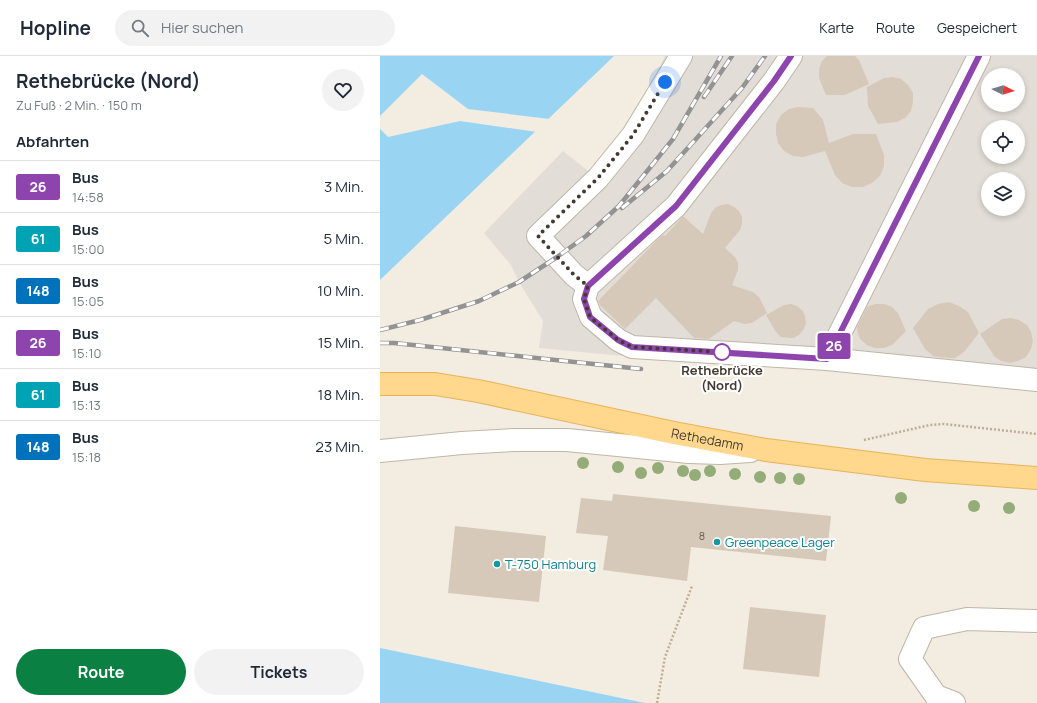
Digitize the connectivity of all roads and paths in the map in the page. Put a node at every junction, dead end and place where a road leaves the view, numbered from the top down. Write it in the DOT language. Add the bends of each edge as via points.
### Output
graph roads {
  1 [pos="681,56"];
  2 [pos="791,56"];
  3 [pos="979,56"];
  4 [pos="588,286"];
  5 [pos="827,359"];
  6 [pos="1037,380"];
  7 [pos="380,384"];
  8 [pos="1037,434"];
  9 [pos="380,450"];
  10 [pos="766,450"];
  11 [pos="845,460"];
  12 [pos="1037,478"];
  13 [pos="692,586"];
  14 [pos="1037,621"];
  15 [pos="657,703"];
  16 [pos="954,703"];
  1 -- 4 [label="lane" via="633,135 598,178 538,236 574,275"];
  2 -- 4 [label="lane" via="676,206"];
  3 -- 5 [label="lane"];
  4 -- 5 [label="lane" via="584,299 590,317 618,340 632,347"];
  5 -- 6 [label="lane"];
  7 -- 10 [label="main road, Rethedamm" via="435,384 478,391"];
  8 -- 11 [label="path" via="944,424 930,425 864,440"];
  9 -- 10 [label="lane" via="514,440 567,440 688,452"];
  10 -- 11 [label="main road, Rethedamm"];
  11 -- 12 [label="main road, Rethedamm" via="925,470"];
  13 -- 15 [label="path" via="665,657"];
  14 -- 16 [label="lane" via="967,619 924,628 910,659 936,696"];
}
